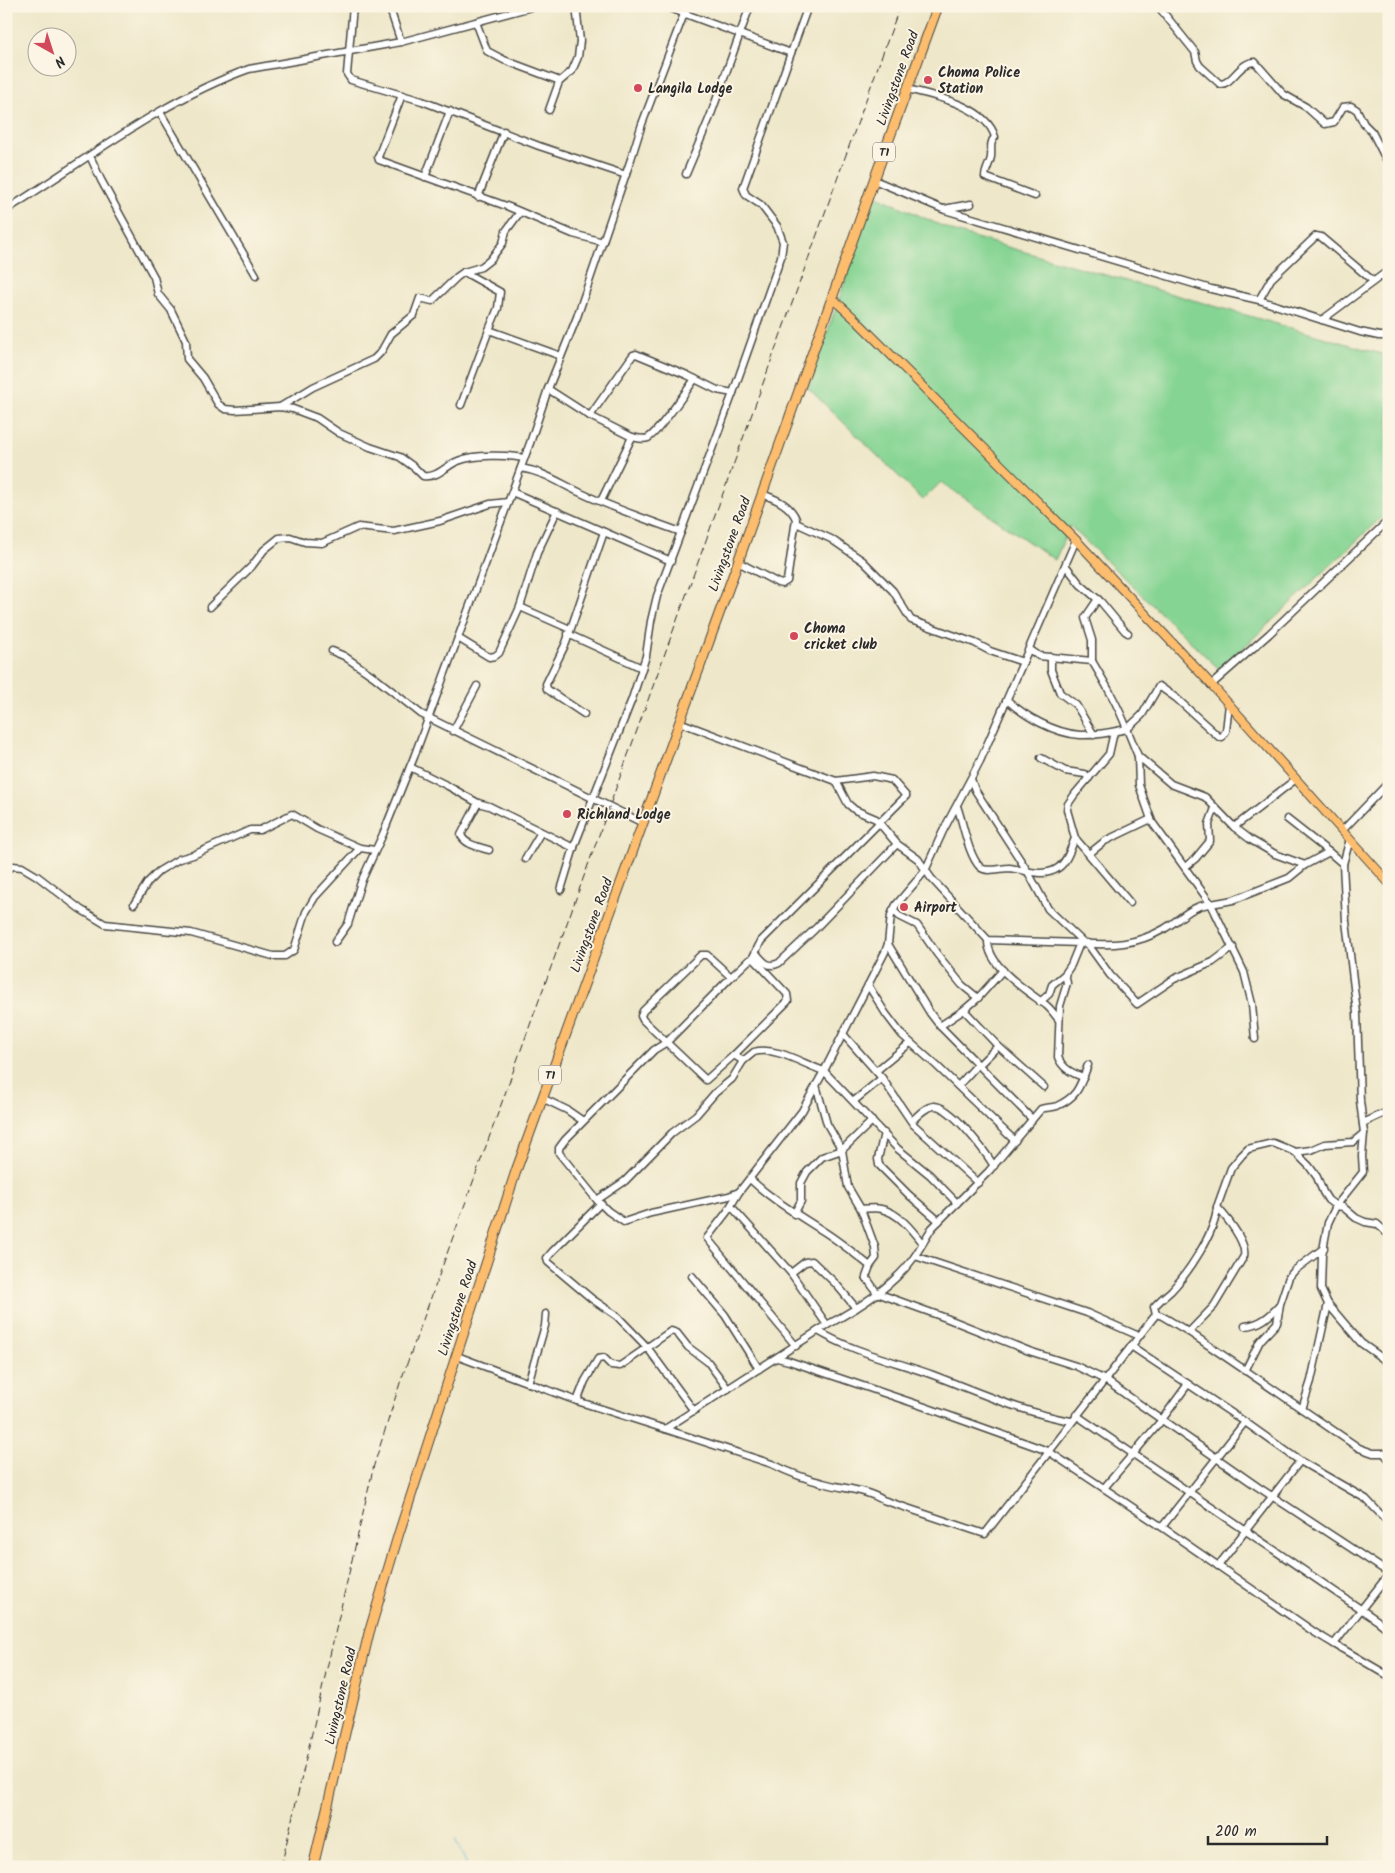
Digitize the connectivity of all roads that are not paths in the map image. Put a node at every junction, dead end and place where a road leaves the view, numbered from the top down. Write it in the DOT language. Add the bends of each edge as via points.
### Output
graph roads {
  1 [pos="353,6"];
  2 [pos="389,6"];
  3 [pos="535,6"];
  4 [pos="576,6"];
  5 [pos="664,6"];
  6 [pos="687,6"];
  7 [pos="750,6"];
  8 [pos="808,6"];
  9 [pos="938,6"];
  10 [pos="1158,6"];
  11 [pos="684,14"];
  12 [pos="476,22"];
  13 [pos="740,34"];
  14 [pos="401,42"];
  15 [pos="350,52"];
  16 [pos="791,53"];
  17 [pos="560,81"];
  18 [pos="907,89"];
  19 [pos="402,95"];
  20 [pos="549,110"];
  21 [pos="160,112"];
  22 [pos="450,112"];
  23 [pos="504,131"];
  24 [pos="90,156"];
  25 [pos="1389,165"];
  26 [pos="686,174"];
  27 [pos="626,175"];
  28 [pos="425,177"];
  29 [pos="874,180"];
  30 [pos="1035,196"];
  31 [pos="478,197"];
  32 [pos="971,204"];
  33 [pos="943,209"];
  34 [pos="6,210"];
  35 [pos="520,212"];
  36 [pos="603,242"];
  37 [pos="1389,270"];
  38 [pos="464,272"];
  39 [pos="256,275"];
  40 [pos="1373,281"];
  41 [pos="832,298"];
  42 [pos="1259,300"];
  43 [pos="1322,320"];
  44 [pos="489,330"];
  45 [pos="1389,336"];
  46 [pos="561,356"];
  47 [pos="694,379"];
  48 [pos="548,389"];
  49 [pos="733,393"];
  50 [pos="461,405"];
  51 [pos="280,407"];
  52 [pos="590,416"];
  53 [pos="632,437"];
  54 [pos="524,458"];
  55 [pos="521,468"];
  56 [pos="512,492"];
  57 [pos="762,494"];
  58 [pos="601,501"];
  59 [pos="508,502"];
  60 [pos="557,511"];
  61 [pos="1389,520"];
  62 [pos="796,523"];
  63 [pos="604,532"];
  64 [pos="681,532"];
  65 [pos="1076,540"];
  66 [pos="671,561"];
  67 [pos="738,562"];
  68 [pos="1066,566"];
  69 [pos="1098,599"];
  70 [pos="210,607"];
  71 [pos="520,607"];
  72 [pos="569,631"];
  73 [pos="1128,632"];
  74 [pos="458,638"];
  75 [pos="1029,649"];
  76 [pos="332,651"];
  77 [pos="1051,657"];
  78 [pos="1092,661"];
  79 [pos="1023,662"];
  80 [pos="642,668"];
  81 [pos="1211,685"];
  82 [pos="477,686"];
  83 [pos="1007,700"];
  84 [pos="1228,704"];
  85 [pos="584,714"];
  86 [pos="428,717"];
  87 [pos="679,722"];
  88 [pos="1127,729"];
  89 [pos="453,731"];
  90 [pos="1114,732"];
  91 [pos="1094,735"];
  92 [pos="1138,756"];
  93 [pos="1041,758"];
  94 [pos="410,767"];
  95 [pos="1089,778"];
  96 [pos="971,779"];
  97 [pos="1296,779"];
  98 [pos="836,781"];
  99 [pos="1389,782"];
  100 [pos="593,798"];
  101 [pos="478,803"];
  102 [pos="956,806"];
  103 [pos="1215,808"];
  104 [pos="1151,819"];
  105 [pos="1287,819"];
  106 [pos="879,822"];
  107 [pos="643,823"];
  108 [pos="1234,827"];
  109 [pos="1342,831"];
  110 [pos="541,832"];
  111 [pos="1075,838"];
  112 [pos="1350,840"];
  113 [pos="897,844"];
  114 [pos="360,848"];
  115 [pos="574,848"];
  116 [pos="375,850"];
  117 [pos="489,850"];
  118 [pos="1328,852"];
  119 [pos="1090,853"];
  120 [pos="525,859"];
  121 [pos="1343,864"];
  122 [pos="1305,865"];
  123 [pos="1185,867"];
  124 [pos="6,868"];
  125 [pos="925,871"];
  126 [pos="1028,872"];
  127 [pos="1389,883"];
  128 [pos="561,890"];
  129 [pos="1130,903"];
  130 [pos="134,904"];
  131 [pos="1211,904"];
  132 [pos="893,910"];
  133 [pos="988,940"];
  134 [pos="335,942"];
  135 [pos="1084,943"];
  136 [pos="888,944"];
  137 [pos="1233,947"];
  138 [pos="754,956"];
  139 [pos="1003,970"];
  140 [pos="1065,974"];
  141 [pos="731,977"];
  142 [pos="868,985"];
  143 [pos="978,998"];
  144 [pos="1040,1002"];
  145 [pos="964,1010"];
  146 [pos="1059,1020"];
  147 [pos="940,1026"];
  148 [pos="843,1034"];
  149 [pos="1255,1039"];
  150 [pos="667,1042"];
  151 [pos="910,1043"];
  152 [pos="998,1046"];
  153 [pos="734,1055"];
  154 [pos="743,1062"];
  155 [pos="978,1065"];
  156 [pos="1088,1065"];
  157 [pos="824,1071"];
  158 [pos="876,1071"];
  159 [pos="1084,1077"];
  160 [pos="882,1078"];
  161 [pos="816,1085"];
  162 [pos="958,1086"];
  163 [pos="1044,1087"];
  164 [pos="542,1098"];
  165 [pos="854,1101"];
  166 [pos="1389,1110"];
  167 [pos="1032,1119"];
  168 [pos="583,1121"];
  169 [pos="872,1121"];
  170 [pos="912,1121"];
  171 [pos="1363,1122"];
  172 [pos="884,1133"];
  173 [pos="1364,1134"];
  174 [pos="1015,1141"];
  175 [pos="842,1150"];
  176 [pos="1295,1152"];
  177 [pos="994,1166"];
  178 [pos="750,1179"];
  179 [pos="978,1183"];
  180 [pos="739,1192"];
  181 [pos="599,1202"];
  182 [pos="957,1203"];
  183 [pos="731,1206"];
  184 [pos="1336,1206"];
  185 [pos="1217,1207"];
  186 [pos="861,1209"];
  187 [pos="794,1214"];
  188 [pos="939,1220"];
  189 [pos="1389,1235"];
  190 [pos="922,1243"];
  191 [pos="1324,1248"];
  192 [pos="915,1256"];
  193 [pos="870,1266"];
  194 [pos="791,1273"];
  195 [pos="692,1276"];
  196 [pos="877,1293"];
  197 [pos="1328,1304"];
  198 [pos="1279,1306"];
  199 [pos="856,1308"];
  200 [pos="546,1314"];
  201 [pos="1156,1314"];
  202 [pos="827,1324"];
  203 [pos="1245,1326"];
  204 [pos="818,1331"];
  205 [pos="1189,1332"];
  206 [pos="1139,1336"];
  207 [pos="796,1346"];
  208 [pos="1132,1346"];
  209 [pos="647,1347"];
  210 [pos="457,1356"];
  211 [pos="776,1358"];
  212 [pos="1389,1363"];
  213 [pos="759,1369"];
  214 [pos="1246,1371"];
  215 [pos="1105,1380"];
  216 [pos="528,1383"];
  217 [pos="1188,1384"];
  218 [pos="728,1389"];
  219 [pos="577,1401"];
  220 [pos="1302,1409"];
  221 [pos="694,1411"];
  222 [pos="1076,1415"];
  223 [pos="1071,1421"];
  224 [pos="1161,1421"];
  225 [pos="1245,1422"];
  226 [pos="665,1429"];
  227 [pos="1048,1451"];
  228 [pos="1387,1453"];
  229 [pos="1132,1454"];
  230 [pos="1216,1457"];
  231 [pos="1300,1461"];
  232 [pos="1104,1488"];
  233 [pos="1189,1492"];
  234 [pos="1272,1496"];
  235 [pos="1389,1523"];
  236 [pos="1162,1527"];
  237 [pos="1246,1531"];
  238 [pos="1218,1566"];
  239 [pos="1389,1574"];
  240 [pos="1360,1609"];
  241 [pos="1389,1630"];
  242 [pos="1334,1644"];
  243 [pos="1389,1676"];
  244 [pos="314,1867"];
  1 -- 15 [label="street"];
  2 -- 14 [label="street"];
  3 -- 12 [label="street"];
  4 -- 17 [label="street" via="580,41 578,57 572,71"];
  5 -- 11 [label="street"];
  6 -- 11 [label="street"];
  7 -- 13 [label="street"];
  8 -- 16 [label="street"];
  9 -- 18 [label="highway, Livingstone Road / T1"];
  10 -- 25 [label="street" via="1195,52 1202,68 1220,84 1226,83 1248,62 1255,62 1283,94 1302,104 1325,124 1334,122 1343,107 1351,106 1371,130"];
  11 -- 13 [label="street"];
  11 -- 27 [label="street"];
  12 -- 14 [label="street"];
  12 -- 17 [label="street" via="486,51"];
  13 -- 16 [label="street"];
  13 -- 26 [label="street"];
  14 -- 15 [label="street"];
  15 -- 19 [label="street" via="347,74 351,80"];
  15 -- 21 [label="street" via="249,69 213,83"];
  16 -- 49 [label="street" via="743,188 777,226 784,242 766,304"];
  17 -- 20 [label="street"];
  18 -- 29 [label="highway, Livingstone Road / T1"];
  18 -- 30 [label="street" via="961,106 983,119 995,137 985,177"];
  19 -- 22 [label="street"];
  19 -- 28 [label="street" via="378,159"];
  21 -- 24 [label="street"];
  21 -- 39 [label="street"];
  22 -- 23 [label="street"];
  22 -- 28 [label="street"];
  23 -- 27 [label="street"];
  23 -- 31 [label="street"];
  24 -- 34 [label="street"];
  24 -- 51 [label="street" via="154,277 158,294 171,310 186,341 186,359 203,378 218,404 235,410"];
  27 -- 36 [label="street"];
  28 -- 31 [label="street"];
  29 -- 33 [label="street"];
  29 -- 41 [label="highway, Livingstone Road / T1"];
  31 -- 35 [label="street"];
  32 -- 33 [label="street"];
  33 -- 42 [label="street" via="1211,289"];
  35 -- 36 [label="street" via="573,234"];
  35 -- 38 [label="street" via="490,260"];
  36 -- 46 [label="street"];
  37 -- 40 [label="street"];
  38 -- 44 [label="street" via="500,292 498,308"];
  38 -- 51 [label="street" via="432,301 420,298 414,315 391,334 374,359 313,387"];
  40 -- 42 [label="street" via="1316,236 1271,279"];
  40 -- 43 [label="street"];
  41 -- 57 [label="highway, Livingstone Road / T1"];
  41 -- 65 [label="main road"];
  42 -- 43 [label="street"];
  43 -- 45 [label="street" via="1360,332"];
  44 -- 46 [label="street"];
  44 -- 50 [label="street"];
  46 -- 48 [label="street"];
  47 -- 49 [label="street" via="717,390"];
  47 -- 52 [label="street" via="633,355"];
  47 -- 53 [label="street" via="649,438"];
  48 -- 52 [label="street"];
  48 -- 54 [label="street"];
  49 -- 64 [label="street"];
  51 -- 54 [label="street" via="317,418 339,433 400,457 423,476 436,475 458,461 511,456"];
  52 -- 53 [label="street"];
  53 -- 58 [label="street"];
  54 -- 55 [label="street"];
  55 -- 56 [label="street"];
  55 -- 58 [label="street" via="537,470"];
  56 -- 59 [label="street"];
  56 -- 60 [label="street"];
  57 -- 62 [label="street" via="786,506"];
  57 -- 67 [label="highway, Livingstone Road / T1"];
  58 -- 64 [label="street" via="648,522"];
  59 -- 70 [label="street" via="490,504 450,519 399,530 358,527 322,542 279,538"];
  59 -- 74 [label="street"];
  60 -- 63 [label="street"];
  60 -- 71 [label="street" via="537,553"];
  61 -- 81 [label="street"];
  62 -- 67 [label="street" via="785,583 778,583"];
  62 -- 79 [label="street" via="831,539 863,561 898,597 911,620"];
  63 -- 66 [label="street"];
  63 -- 72 [label="street"];
  64 -- 66 [label="street"];
  65 -- 68 [label="street"];
  65 -- 81 [label="main road"];
  66 -- 80 [label="street" via="657,596"];
  67 -- 87 [label="highway, Livingstone Road / T1"];
  68 -- 69 [label="street"];
  68 -- 75 [label="street"];
  69 -- 73 [label="street"];
  69 -- 78 [label="street" via="1085,618 1092,640"];
  71 -- 72 [label="street"];
  71 -- 74 [label="street" via="497,655 489,657"];
  72 -- 80 [label="street"];
  72 -- 85 [label="street" via="546,686"];
  74 -- 86 [label="street"];
  75 -- 77 [label="street" via="1039,656"];
  75 -- 79 [label="street"];
  76 -- 86 [label="street" via="344,656"];
  77 -- 78 [label="street"];
  77 -- 91 [label="street" via="1053,676 1060,693 1076,705"];
  78 -- 88 [label="street" via="1115,700"];
  79 -- 83 [label="street"];
  80 -- 100 [label="street"];
  81 -- 84 [label="main road"];
  82 -- 89 [label="street"];
  83 -- 91 [label="street" via="1034,721 1080,735"];
  83 -- 96 [label="street"];
  84 -- 88 [label="street" via="1226,731 1219,737 1159,686 1142,715"];
  84 -- 97 [label="main road"];
  86 -- 89 [label="street"];
  86 -- 94 [label="street"];
  87 -- 98 [label="street"];
  87 -- 107 [label="highway, Livingstone Road / T1"];
  88 -- 90 [label="street"];
  88 -- 92 [label="street"];
  89 -- 100 [label="street"];
  90 -- 91 [label="street"];
  90 -- 95 [label="street" via="1109,754"];
  92 -- 103 [label="street" via="1171,784 1200,794"];
  92 -- 104 [label="street" via="1139,785"];
  93 -- 95 [label="street" via="1065,771 1085,774"];
  94 -- 101 [label="street"];
  94 -- 116 [label="street"];
  95 -- 111 [label="street" via="1068,804"];
  96 -- 102 [label="street"];
  96 -- 126 [label="street"];
  97 -- 108 [label="street"];
  97 -- 109 [label="main road"];
  98 -- 106 [label="street" via="848,804"];
  98 -- 106 [label="street" via="873,776 892,780 906,796"];
  99 -- 109 [label="street"];
  100 -- 107 [label="street"];
  100 -- 115 [label="street"];
  101 -- 110 [label="street"];
  101 -- 117 [label="street" via="461,835 472,844"];
  102 -- 125 [label="street"];
  102 -- 126 [label="street" via="965,837 979,867"];
  103 -- 108 [label="street"];
  103 -- 123 [label="street" via="1210,824 1210,841"];
  104 -- 119 [label="street" via="1105,841"];
  104 -- 123 [label="street"];
  105 -- 118 [label="street"];
  106 -- 113 [label="street"];
  106 -- 138 [label="street" via="762,941"];
  107 -- 164 [label="highway, Livingstone Road / T1"];
  108 -- 122 [label="street" via="1271,852"];
  109 -- 112 [label="main road"];
  110 -- 115 [label="street"];
  110 -- 120 [label="street"];
  111 -- 119 [label="street"];
  111 -- 126 [label="street" via="1060,867 1051,871"];
  112 -- 121 [label="street"];
  112 -- 127 [label="main road"];
  113 -- 125 [label="street" via="918,859"];
  113 -- 138 [label="street" via="779,963 767,965"];
  114 -- 116 [label="street"];
  114 -- 124 [label="street" via="315,897 306,912 294,950 285,956 273,956 191,933 105,924 22,867"];
  114 -- 130 [label="street" via="316,829 292,814 260,830 250,830 178,859 154,876"];
  115 -- 128 [label="street"];
  116 -- 134 [label="street" via="348,924"];
  118 -- 121 [label="street"];
  118 -- 122 [label="street"];
  119 -- 129 [label="street"];
  121 -- 171 [label="street"];
  122 -- 131 [label="street" via="1282,881 1233,900"];
  123 -- 131 [label="street"];
  125 -- 132 [label="street"];
  125 -- 133 [label="street"];
  126 -- 135 [label="street" via="1048,909"];
  131 -- 135 [label="street" via="1195,908 1165,928 1135,942"];
  131 -- 137 [label="street"];
  132 -- 136 [label="street" via="889,920"];
  132 -- 143 [label="street" via="917,925 954,976"];
  133 -- 135 [label="street"];
  133 -- 139 [label="street" via="988,947"];
  135 -- 137 [label="street" via="1137,1004 1174,979 1213,962"];
  135 -- 140 [label="street"];
  136 -- 142 [label="street"];
  136 -- 147 [label="street"];
  137 -- 149 [label="street" via="1250,991"];
  138 -- 141 [label="street"];
  138 -- 153 [label="street" via="789,999"];
  139 -- 143 [label="street"];
  139 -- 144 [label="street"];
  140 -- 144 [label="street"];
  140 -- 146 [label="street" via="1067,983"];
  141 -- 150 [label="street"];
  141 -- 150 [label="street" via="707,955 701,955 643,1011 642,1018"];
  142 -- 148 [label="street"];
  142 -- 151 [label="street" via="893,1024"];
  143 -- 145 [label="street"];
  144 -- 146 [label="street"];
  145 -- 147 [label="street"];
  145 -- 152 [label="street"];
  146 -- 159 [label="street" via="1058,1059 1069,1070"];
  147 -- 155 [label="street"];
  148 -- 157 [label="street"];
  148 -- 158 [label="street"];
  150 -- 153 [label="street" via="706,1080"];
  150 -- 168 [label="street" via="654,1050"];
  151 -- 158 [label="street"];
  151 -- 162 [label="street"];
  152 -- 155 [label="street"];
  152 -- 163 [label="street"];
  153 -- 154 [label="street"];
  154 -- 157 [label="street" via="754,1052 762,1051 796,1058"];
  154 -- 181 [label="street" via="732,1079 696,1115 672,1133 626,1181"];
  155 -- 162 [label="street"];
  155 -- 167 [label="street"];
  156 -- 159 [label="street"];
  157 -- 161 [label="street"];
  157 -- 165 [label="street"];
  158 -- 160 [label="street"];
  159 -- 167 [label="street" via="1076,1094 1056,1107 1044,1108"];
  160 -- 165 [label="street"];
  160 -- 170 [label="street"];
  161 -- 175 [label="street" via="827,1124"];
  161 -- 178 [label="street" via="792,1124"];
  162 -- 174 [label="street"];
  164 -- 168 [label="street"];
  164 -- 210 [label="highway, Livingstone Road / T1"];
  165 -- 169 [label="street"];
  166 -- 171 [label="street"];
  167 -- 174 [label="street"];
  168 -- 181 [label="street" via="558,1150"];
  169 -- 172 [label="street"];
  169 -- 175 [label="street"];
  170 -- 177 [label="street" via="927,1108 945,1109 973,1136"];
  170 -- 179 [label="street"];
  171 -- 173 [label="street"];
  172 -- 182 [label="street"];
  172 -- 188 [label="street" via="878,1160 881,1168"];
  173 -- 176 [label="street" via="1353,1142 1326,1144"];
  173 -- 184 [label="street" via="1363,1172"];
  174 -- 177 [label="street"];
  175 -- 186 [label="street" via="848,1188"];
  175 -- 187 [label="street" via="822,1157 807,1172 801,1183 801,1201"];
  176 -- 184 [label="street" via="1310,1166 1328,1200"];
  176 -- 185 [label="street" via="1273,1143 1248,1149 1231,1168"];
  177 -- 179 [label="street"];
  178 -- 180 [label="street"];
  178 -- 187 [label="street"];
  179 -- 182 [label="street"];
  180 -- 181 [label="street" via="624,1222"];
  180 -- 183 [label="street"];
  181 -- 209 [label="street" via="547,1258 548,1262 617,1316"];
  182 -- 188 [label="street"];
  183 -- 194 [label="street"];
  183 -- 207 [label="street" via="707,1238"];
  184 -- 189 [label="street" via="1343,1207 1360,1220 1377,1224"];
  184 -- 191 [label="street" via="1328,1223"];
  185 -- 201 [label="street" via="1210,1234 1179,1281 1154,1307"];
  185 -- 205 [label="street" via="1245,1252 1214,1306"];
  186 -- 190 [label="street" via="887,1210 906,1224"];
  186 -- 193 [label="street" via="875,1247 876,1258"];
  187 -- 193 [label="street" via="827,1233"];
  188 -- 190 [label="street"];
  190 -- 192 [label="street"];
  191 -- 197 [label="street" via="1322,1289"];
  191 -- 198 [label="street" via="1289,1277"];
  192 -- 196 [label="street"];
  192 -- 206 [label="street" via="1087,1313"];
  193 -- 196 [label="street" via="866,1279"];
  194 -- 199 [label="street" via="805,1262 812,1261"];
  194 -- 202 [label="street"];
  195 -- 213 [label="street" via="730,1322"];
  196 -- 199 [label="street"];
  196 -- 215 [label="street" via="1076,1366"];
  197 -- 212 [label="street" via="1361,1343"];
  197 -- 220 [label="street"];
  198 -- 203 [label="street" via="1254,1326"];
  198 -- 214 [label="street" via="1278,1323 1260,1341"];
  199 -- 202 [label="street"];
  200 -- 216 [label="street"];
  201 -- 205 [label="street"];
  201 -- 206 [label="street"];
  202 -- 204 [label="street"];
  204 -- 207 [label="street"];
  204 -- 223 [label="street" via="854,1349 1056,1419"];
  205 -- 214 [label="street"];
  206 -- 208 [label="street"];
  207 -- 211 [label="street"];
  208 -- 215 [label="street"];
  208 -- 217 [label="street"];
  209 -- 218 [label="street" via="674,1331 708,1362"];
  209 -- 219 [label="street" via="620,1366 611,1365 604,1358 598,1360"];
  209 -- 221 [label="street"];
  210 -- 216 [label="street"];
  210 -- 244 [label="highway, Livingstone Road / T1" via="369,1633"];
  211 -- 213 [label="street"];
  211 -- 227 [label="street"];
  213 -- 218 [label="street"];
  214 -- 220 [label="street"];
  215 -- 222 [label="street"];
  215 -- 224 [label="street"];
  216 -- 219 [label="street"];
  217 -- 224 [label="street"];
  217 -- 225 [label="street"];
  218 -- 221 [label="street"];
  219 -- 226 [label="street"];
  220 -- 228 [label="street" via="1359,1448"];
  221 -- 226 [label="street"];
  222 -- 223 [label="street"];
  222 -- 229 [label="street"];
  223 -- 227 [label="street"];
  224 -- 229 [label="street"];
  224 -- 230 [label="street"];
  225 -- 230 [label="street"];
  225 -- 231 [label="street"];
  226 -- 227 [label="street" via="824,1484 870,1493 985,1534"];
  227 -- 232 [label="street"];
  229 -- 232 [label="street"];
  229 -- 233 [label="street"];
  230 -- 233 [label="street"];
  230 -- 234 [label="street"];
  231 -- 234 [label="street"];
  231 -- 235 [label="street" via="1366,1499"];
  232 -- 236 [label="street"];
  233 -- 236 [label="street"];
  233 -- 237 [label="street"];
  234 -- 237 [label="street"];
  234 -- 239 [label="street"];
  236 -- 238 [label="street"];
  237 -- 238 [label="street"];
  237 -- 240 [label="street"];
  238 -- 242 [label="street"];
  239 -- 240 [label="street"];
  240 -- 241 [label="street"];
  240 -- 242 [label="street"];
  242 -- 243 [label="street"];
}
